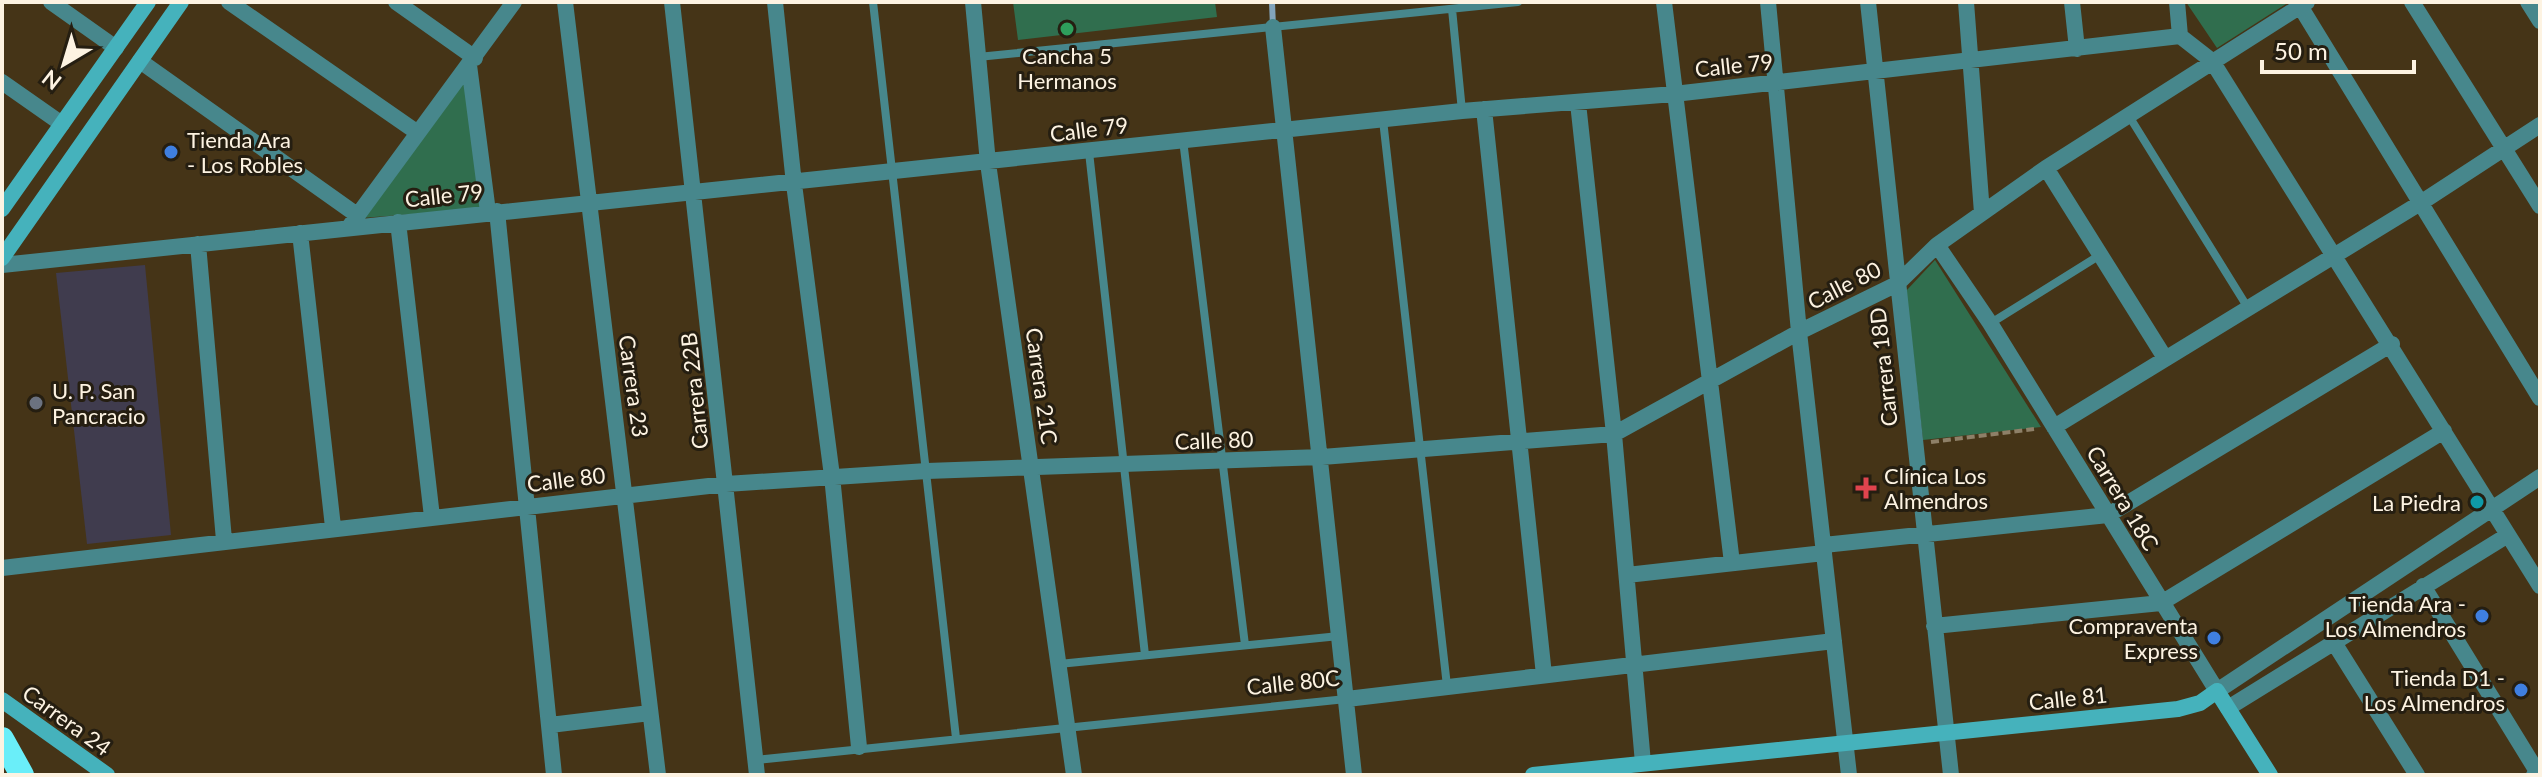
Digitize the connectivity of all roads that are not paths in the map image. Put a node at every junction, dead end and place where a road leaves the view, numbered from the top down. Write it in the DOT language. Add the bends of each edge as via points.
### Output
graph roads {
  1 [pos="51,2"];
  2 [pos="148,2"];
  3 [pos="181,2"];
  4 [pos="229,2"];
  5 [pos="396,2"];
  6 [pos="514,2"];
  7 [pos="565,2"];
  8 [pos="672,2"];
  9 [pos="775,2"];
  10 [pos="873,2"];
  11 [pos="973,2"];
  12 [pos="1518,2"];
  13 [pos="1664,2"];
  14 [pos="1768,2"];
  15 [pos="1868,2"];
  16 [pos="1966,2"];
  17 [pos="2072,2"];
  18 [pos="2177,2"];
  19 [pos="2412,2"];
  20 [pos="2303,4"];
  21 [pos="1452,9"];
  22 [pos="1273,27"];
  23 [pos="2180,36"];
  24 [pos="116,48"];
  25 [pos="2077,49"];
  26 [pos="978,57"];
  27 [pos="140,61"];
  28 [pos="1971,61"];
  29 [pos="2212,61"];
  30 [pos="472,62"];
  31 [pos="1874,72"];
  32 [pos="2,82"];
  33 [pos="1775,83"];
  34 [pos="1674,94"];
  35 [pos="1578,103"];
  36 [pos="1484,109"];
  37 [pos="1462,111"];
  38 [pos="2128,115"];
  39 [pos="1383,120"];
  40 [pos="62,124"];
  41 [pos="2540,125"];
  42 [pos="1284,130"];
  43 [pos="418,133"];
  44 [pos="1183,140"];
  45 [pos="2503,149"];
  46 [pos="1089,152"];
  47 [pos="988,163"];
  48 [pos="2046,168"];
  49 [pos="894,172"];
  50 [pos="794,184"];
  51 [pos="693,190"];
  52 [pos="5,198"];
  53 [pos="587,201"];
  54 [pos="2422,202"];
  55 [pos="2540,206"];
  56 [pos="492,212"];
  57 [pos="1982,213"];
  58 [pos="353,221"];
  59 [pos="398,222"];
  60 [pos="300,233"];
  61 [pos="198,244"];
  62 [pos="1937,245"];
  63 [pos="2100,255"];
  64 [pos="2336,255"];
  65 [pos="2,258"];
  66 [pos="2,265"];
  67 [pos="1897,284"];
  68 [pos="2248,308"];
  69 [pos="1990,323"];
  70 [pos="1799,332"];
  71 [pos="2392,344"];
  72 [pos="2165,358"];
  73 [pos="1710,382"];
  74 [pos="2540,398"];
  75 [pos="2054,427"];
  76 [pos="2444,431"];
  77 [pos="1614,434"];
  78 [pos="1519,443"];
  79 [pos="1418,449"];
  80 [pos="1322,457"];
  81 [pos="1225,462"];
  82 [pos="1122,465"];
  83 [pos="1031,469"];
  84 [pos="927,471"];
  85 [pos="832,476"];
  86 [pos="2540,477"];
  87 [pos="726,484"];
  88 [pos="626,494"];
  89 [pos="529,506"];
  90 [pos="2492,509"];
  91 [pos="2108,515"];
  92 [pos="432,517"];
  93 [pos="333,527"];
  94 [pos="1922,533"];
  95 [pos="2508,535"];
  96 [pos="224,540"];
  97 [pos="1824,549"];
  98 [pos="1732,563"];
  99 [pos="2,568"];
  100 [pos="1627,575"];
  101 [pos="2423,586"];
  102 [pos="2540,586"];
  103 [pos="2161,603"];
  104 [pos="1934,626"];
  105 [pos="1340,636"];
  106 [pos="1834,641"];
  107 [pos="2333,641"];
  108 [pos="1245,645"];
  109 [pos="1145,655"];
  110 [pos="1635,663"];
  111 [pos="1059,664"];
  112 [pos="1544,675"];
  113 [pos="1447,686"];
  114 [pos="2217,691"];
  115 [pos="1347,699"];
  116 [pos="2,700"];
  117 [pos="2228,708"];
  118 [pos="650,713"];
  119 [pos="550,725"];
  120 [pos="1068,727"];
  121 [pos="1946,732"];
  122 [pos="956,738"];
  123 [pos="2,739"];
  124 [pos="1846,742"];
  125 [pos="859,747"];
  126 [pos="1643,763"];
  127 [pos="756,767"];
  128 [pos="2536,774"];
  129 [pos="22,775"];
  130 [pos="107,775"];
  131 [pos="554,775"];
  132 [pos="658,775"];
  133 [pos="1074,775"];
  134 [pos="1354,775"];
  135 [pos="1533,775"];
  136 [pos="1849,775"];
  137 [pos="1951,775"];
  138 [pos="2270,775"];
  139 [pos="2417,775"];
  1 -- 24 [label="street"];
  2 -- 24 [label="street"];
  3 -- 27 [label="street"];
  4 -- 43 [label="street"];
  5 -- 30 [label="street"];
  6 -- 30 [label="street"];
  7 -- 53 [label="street, Carrera 23"];
  8 -- 51 [label="street, Carrera 22B"];
  9 -- 50 [label="street"];
  10 -- 49 [label="lane"];
  11 -- 26 [label="street, Carrera 21C"];
  12 -- 21 [label="lane"];
  13 -- 34 [label="street"];
  14 -- 33 [label="street"];
  15 -- 31 [label="street, Carrera 18D"];
  16 -- 28 [label="street"];
  17 -- 25 [label="street"];
  18 -- 23 [label="street"];
  19 -- 45 [label="street"];
  20 -- 29 [label="street, Calle 80"];
  20 -- 54 [label="street"];
  21 -- 22 [label="lane"];
  21 -- 37 [label="lane"];
  22 -- 26 [label="lane"];
  22 -- 42 [label="street"];
  23 -- 25 [label="street, Calle 79"];
  23 -- 29 [label="street"];
  24 -- 40 [label="street"];
  25 -- 28 [label="street, Calle 79"];
  26 -- 47 [label="street, Carrera 21C"];
  27 -- 58 [label="street"];
  27 -- 65 [label="street"];
  28 -- 31 [label="street, Calle 79"];
  28 -- 57 [label="street"];
  29 -- 38 [label="street, Calle 80"];
  29 -- 64 [label="street"];
  30 -- 43 [label="street"];
  30 -- 56 [label="street"];
  31 -- 33 [label="street, Calle 79"];
  31 -- 67 [label="street, Carrera 18D"];
  32 -- 40 [label="street"];
  33 -- 34 [label="street, Calle 79"];
  33 -- 70 [label="street"];
  34 -- 35 [label="street, Calle 79"];
  34 -- 73 [label="street"];
  35 -- 36 [label="street, Calle 79"];
  35 -- 77 [label="street"];
  36 -- 37 [label="street, Calle 79"];
  36 -- 78 [label="street"];
  37 -- 39 [label="street, Calle 79"];
  38 -- 48 [label="street, Calle 80"];
  38 -- 68 [label="lane"];
  39 -- 42 [label="street, Calle 79"];
  39 -- 79 [label="lane"];
  40 -- 52 [label="street"];
  41 -- 45 [label="street"];
  42 -- 44 [label="street, Calle 79"];
  42 -- 80 [label="street"];
  43 -- 58 [label="street"];
  44 -- 46 [label="street, Calle 79"];
  44 -- 81 [label="lane"];
  45 -- 54 [label="street"];
  45 -- 55 [label="street"];
  46 -- 47 [label="street, Calle 79"];
  46 -- 82 [label="lane"];
  47 -- 49 [label="street, Calle 79"];
  47 -- 83 [label="street, Carrera 21C"];
  48 -- 57 [label="street, Calle 80"];
  48 -- 63 [label="street"];
  49 -- 50 [label="street, Calle 79"];
  49 -- 84 [label="lane"];
  50 -- 51 [label="street, Calle 79"];
  50 -- 85 [label="street"];
  51 -- 53 [label="street, Calle 79"];
  51 -- 87 [label="street, Carrera 22B"];
  53 -- 56 [label="street, Calle 79"];
  53 -- 88 [label="street, Carrera 23"];
  54 -- 64 [label="street"];
  54 -- 74 [label="street"];
  56 -- 59 [label="street, Calle 79"];
  56 -- 89 [label="street"];
  57 -- 62 [label="street, Calle 80"];
  58 -- 59 [label="street, Calle 79"];
  58 -- 60 [label="street, Calle 79"];
  59 -- 92 [label="street"];
  60 -- 61 [label="street, Calle 79"];
  60 -- 93 [label="street"];
  61 -- 66 [label="street, Calle 79"];
  61 -- 96 [label="street"];
  62 -- 67 [label="street, Calle 80"];
  62 -- 69 [label="street, Carrera 18C"];
  63 -- 69 [label="lane"];
  63 -- 72 [label="street"];
  64 -- 68 [label="street"];
  64 -- 71 [label="street"];
  67 -- 70 [label="street, Calle 80"];
  67 -- 94 [label="street, Carrera 18D"];
  68 -- 72 [label="street"];
  69 -- 75 [label="street, Carrera 18C"];
  70 -- 73 [label="street, Calle 80"];
  70 -- 97 [label="street"];
  71 -- 76 [label="street"];
  71 -- 91 [label="street"];
  72 -- 75 [label="street"];
  73 -- 77 [label="street, Calle 80"];
  73 -- 98 [label="street"];
  75 -- 91 [label="street, Carrera 18C"];
  76 -- 90 [label="street"];
  76 -- 103 [label="street"];
  77 -- 78 [label="street, Calle 80"];
  77 -- 100 [label="street"];
  78 -- 79 [label="street, Calle 80"];
  78 -- 112 [label="street"];
  79 -- 80 [label="street, Calle 80"];
  79 -- 113 [label="lane"];
  80 -- 81 [label="street, Calle 80"];
  80 -- 105 [label="street"];
  81 -- 82 [label="street, Calle 80"];
  81 -- 108 [label="lane"];
  82 -- 83 [label="street, Calle 80"];
  82 -- 109 [label="lane"];
  83 -- 84 [label="street, Calle 80"];
  83 -- 111 [label="street, Carrera 21C"];
  84 -- 85 [label="street, Calle 80"];
  84 -- 122 [label="lane"];
  85 -- 87 [label="street, Calle 80"];
  85 -- 125 [label="street"];
  86 -- 90 [label="street, Calle 81"];
  87 -- 88 [label="street, Calle 80"];
  87 -- 127 [label="street, Carrera 22B"];
  88 -- 89 [label="street, Calle 80"];
  88 -- 118 [label="street, Carrera 23"];
  89 -- 92 [label="street, Calle 80"];
  89 -- 119 [label="street"];
  90 -- 95 [label="street"];
  90 -- 114 [label="street, Calle 81"];
  91 -- 94 [label="street"];
  91 -- 103 [label="street, Carrera 18C"];
  92 -- 93 [label="street, Calle 80"];
  93 -- 96 [label="street, Calle 80"];
  94 -- 97 [label="street"];
  94 -- 104 [label="street, Carrera 18D"];
  95 -- 101 [label="street"];
  95 -- 102 [label="street"];
  96 -- 99 [label="street, Calle 80"];
  97 -- 98 [label="street"];
  97 -- 106 [label="street"];
  98 -- 100 [label="street"];
  100 -- 110 [label="street"];
  101 -- 107 [label="street"];
  101 -- 128 [label="street"];
  103 -- 104 [label="street"];
  103 -- 114 [label="street, Carrera 18C"];
  104 -- 121 [label="street, Carrera 18D"];
  105 -- 108 [label="lane"];
  105 -- 115 [label="street"];
  106 -- 110 [label="street, Calle 80C"];
  106 -- 124 [label="street"];
  107 -- 117 [label="street"];
  107 -- 139 [label="street"];
  108 -- 109 [label="lane"];
  109 -- 111 [label="lane"];
  110 -- 112 [label="street, Calle 80C"];
  110 -- 126 [label="street"];
  111 -- 120 [label="street, Carrera 21C"];
  112 -- 113 [label="street, Calle 80C"];
  113 -- 115 [label="street, Calle 80C"];
  114 -- 117 [label="street, Carrera 18C"];
  114 -- 121 [label="street, Calle 81" via="2178,709"];
  115 -- 120 [label="lane, Calle 80C"];
  115 -- 134 [label="street"];
  116 -- 130 [label="street, Carrera 24"];
  117 -- 138 [label="street, Carrera 18C"];
  118 -- 119 [label="street"];
  118 -- 132 [label="street, Carrera 23"];
  119 -- 131 [label="street"];
  120 -- 122 [label="lane, Calle 80C"];
  120 -- 133 [label="street, Carrera 21C"];
  121 -- 124 [label="street, Calle 81"];
  121 -- 137 [label="street, Carrera 18D"];
  122 -- 125 [label="lane, Calle 80C"];
  123 -- 129 [label="highway"];
  124 -- 126 [label="street, Calle 81"];
  124 -- 136 [label="street"];
  125 -- 127 [label="lane, Calle 80C"];
  126 -- 135 [label="street, Calle 81"];
}
